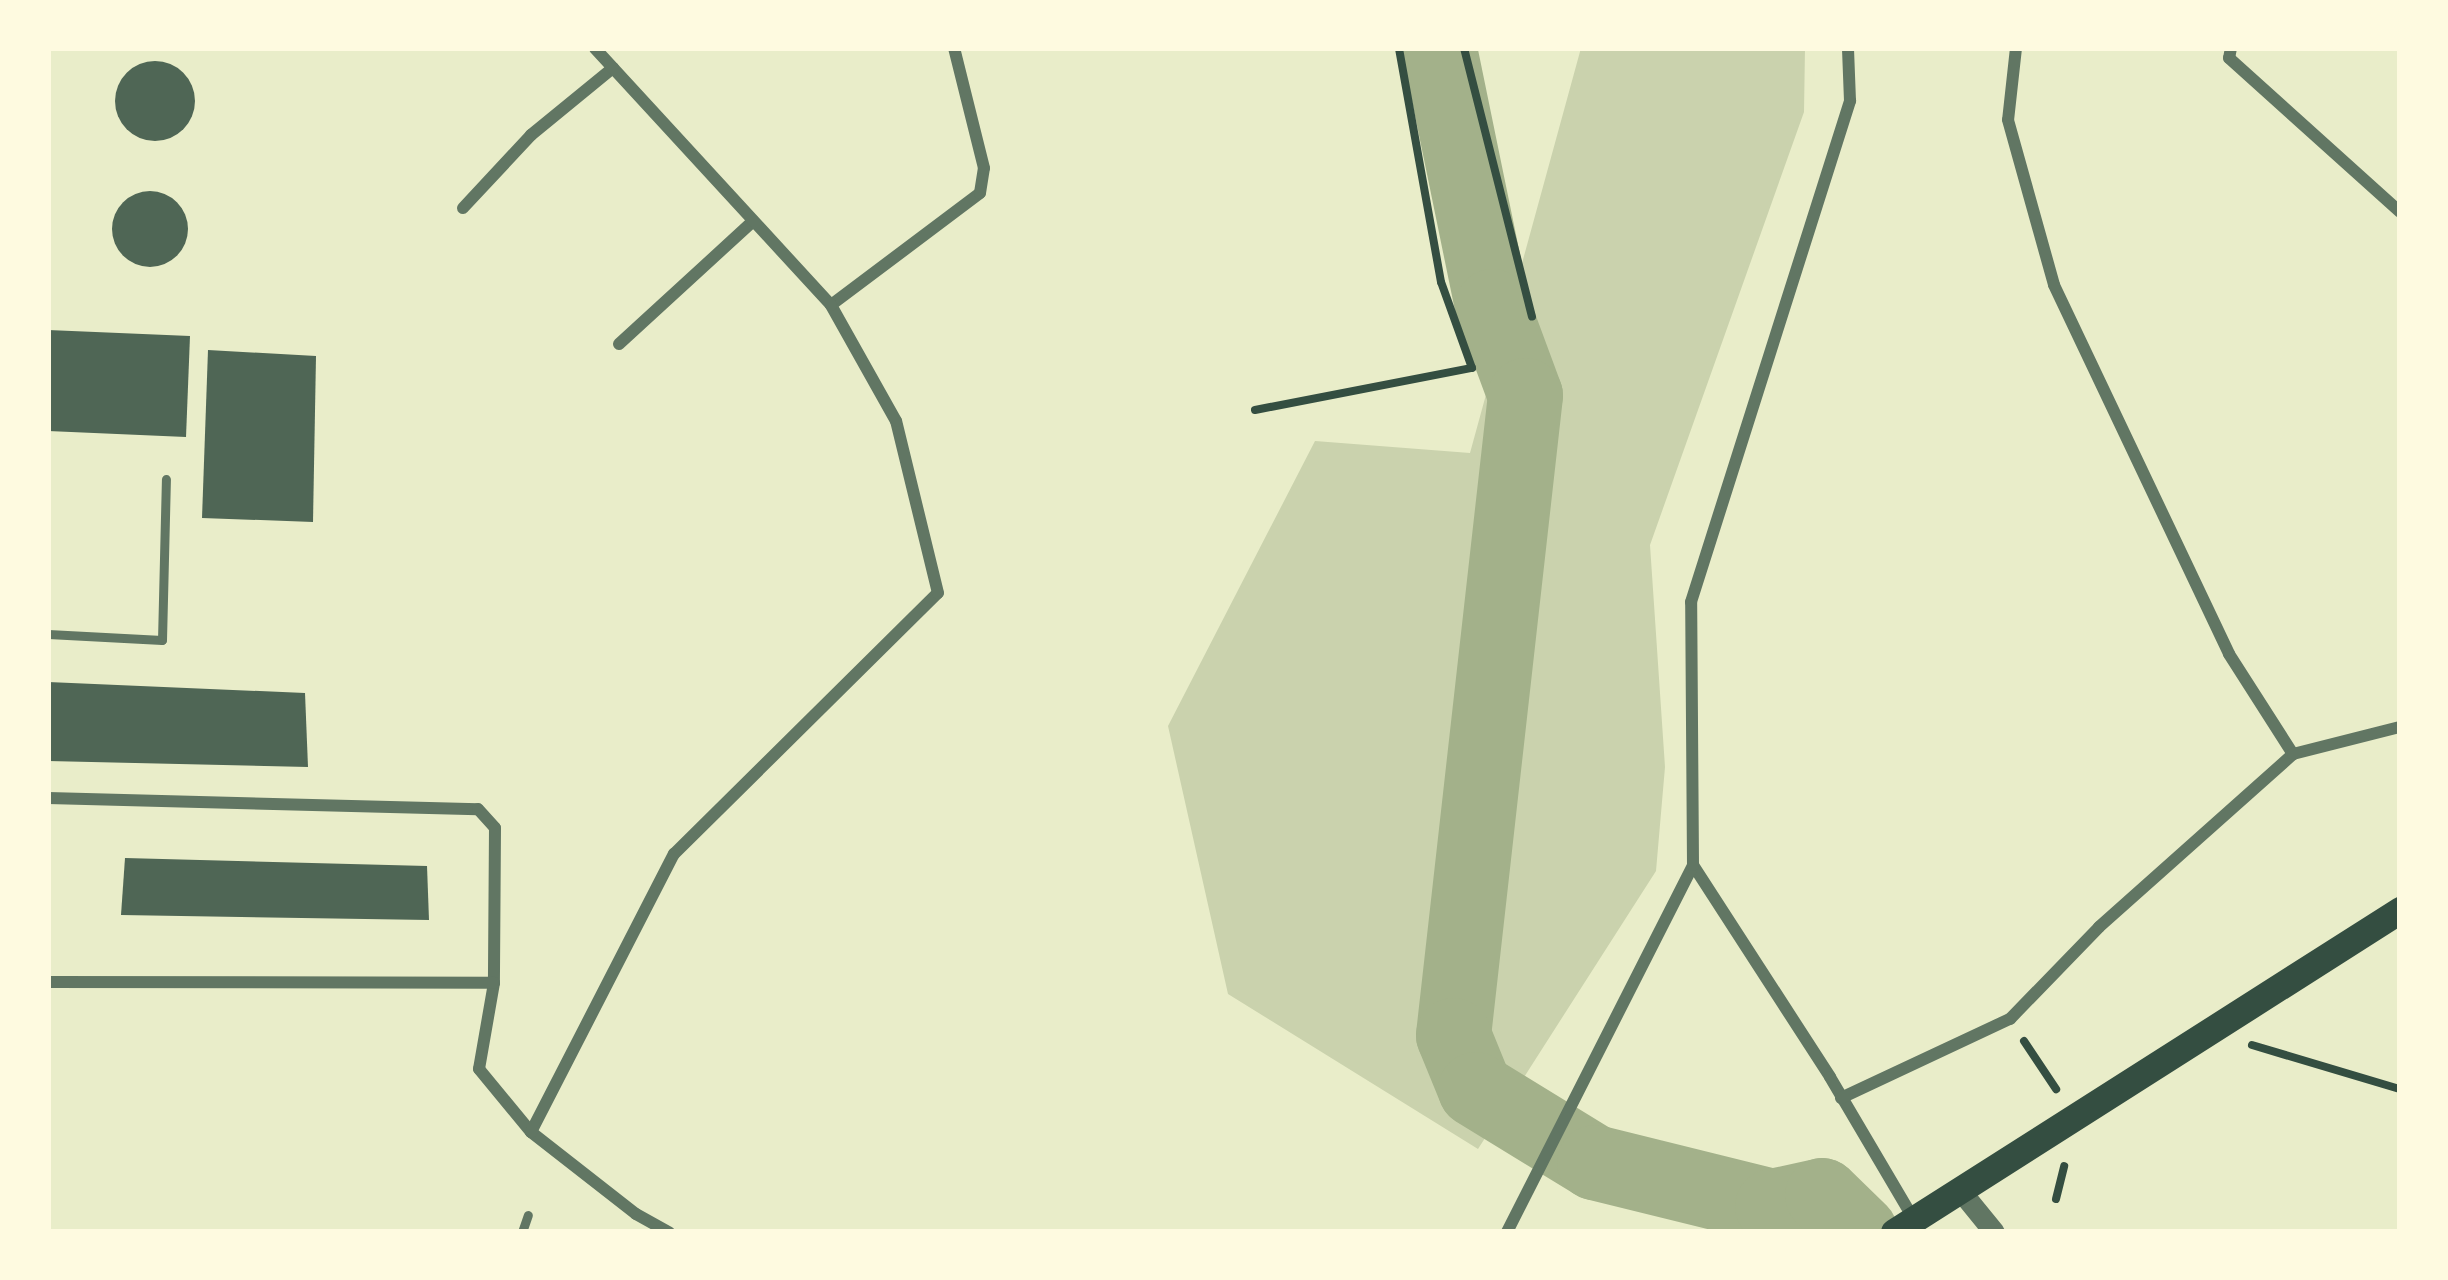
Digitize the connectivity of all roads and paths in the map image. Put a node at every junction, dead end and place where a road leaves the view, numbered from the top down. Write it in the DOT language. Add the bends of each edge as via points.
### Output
graph roads {
  1 [pos="595,48"];
  2 [pos="954,48"];
  3 [pos="1400,48"];
  4 [pos="1464,48"];
  5 [pos="1847,48"];
  6 [pos="2016,48"];
  7 [pos="2230,48"];
  8 [pos="613,68"];
  9 [pos="463,208"];
  10 [pos="2400,212"];
  11 [pos="753,221"];
  12 [pos="831,305"];
  13 [pos="1532,317"];
  14 [pos="619,344"];
  15 [pos="1255,410"];
  16 [pos="166,479"];
  17 [pos="48,634"];
  18 [pos="2400,727"];
  19 [pos="2293,754"];
  20 [pos="48,798"];
  21 [pos="1693,866"];
  22 [pos="2400,910"];
  23 [pos="48,982"];
  24 [pos="494,983"];
  25 [pos="2210,1033"];
  26 [pos="2400,1089"];
  27 [pos="1841,1098"];
  28 [pos="531,1132"];
  29 [pos="2080,1154"];
  30 [pos="1959,1189"];
  31 [pos="2056,1199"];
  32 [pos="528,1215"];
  33 [pos="1904,1225"];
  34 [pos="521,1232"];
  35 [pos="669,1232"];
  36 [pos="1507,1232"];
  37 [pos="1994,1232"];
  1 -- 8 [label="street"];
  2 -- 12 [label="street" via="984,168 980,193"];
  3 -- 15 [label="path" via="1441,282 1472,368"];
  4 -- 13 [label="path"];
  5 -- 21 [label="street" via="1850,101 1690,602"];
  6 -- 19 [label="street" via="2008,120 2054,285 2229,654"];
  7 -- 10 [label="street" via="2229,58"];
  8 -- 9 [label="street" via="530,135"];
  8 -- 11 [label="street"];
  11 -- 12 [label="street"];
  11 -- 14 [label="street"];
  12 -- 28 [label="street" via="896,422 938,593 674,854"];
  16 -- 17 [label="lane" via="162,640"];
  18 -- 19 [label="street"];
  19 -- 27 [label="street" via="2010,1018"];
  20 -- 24 [label="street" via="478,809 495,828"];
  21 -- 27 [label="street"];
  21 -- 36 [label="street"];
  22 -- 25 [label="main road"];
  23 -- 24 [label="street"];
  24 -- 28 [label="street" via="479,1069"];
  25 -- 26 [label="path"];
  25 -- 30 [label="main road"];
  27 -- 33 [label="street"];
  28 -- 35 [label="street"];
  29 -- 31 [label="path" via="2065,1163"];
  30 -- 33 [label="main road"];
  30 -- 37 [label="street"];
  32 -- 34 [label="lane"];
}
